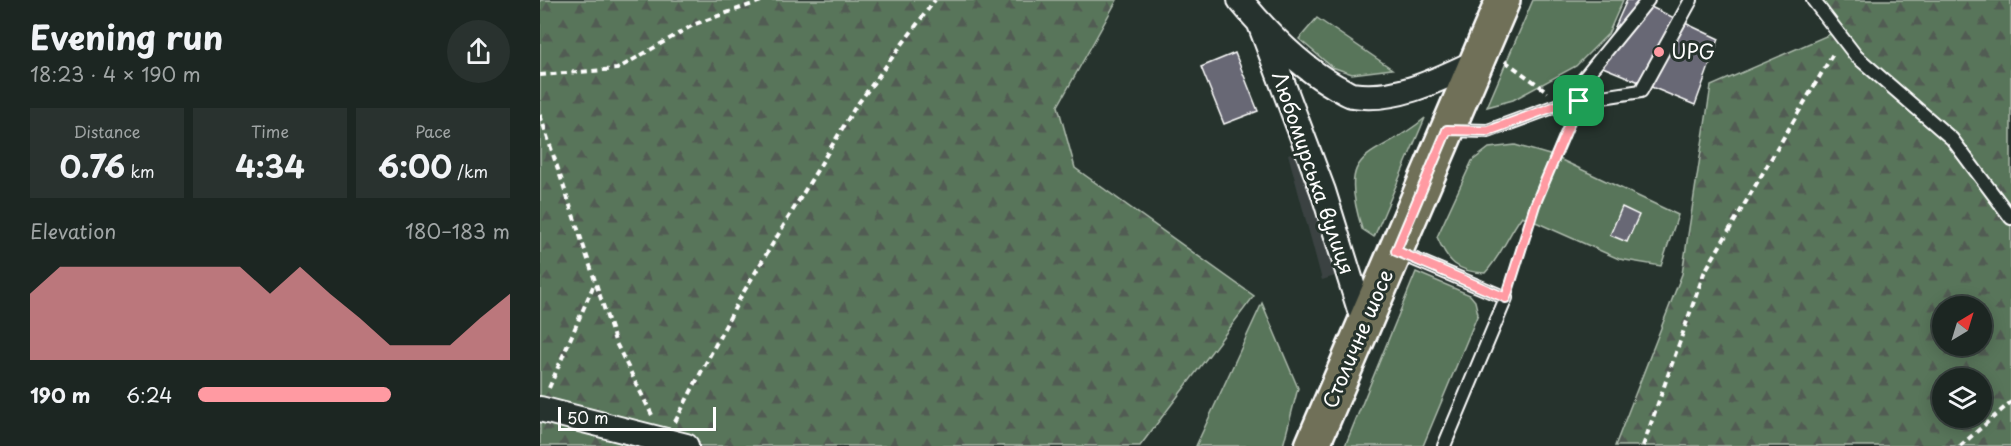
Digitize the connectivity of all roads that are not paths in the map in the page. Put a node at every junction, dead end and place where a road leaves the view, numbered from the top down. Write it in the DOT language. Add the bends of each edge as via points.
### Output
graph roads {
  1 [pos="1240,0"];
  2 [pos="1503,0"];
  3 [pos="1648,0"];
  4 [pos="1691,0"];
  5 [pos="1813,0"];
  6 [pos="1260,24"];
  7 [pos="1490,61"];
  8 [pos="1564,103"];
  9 [pos="1447,130"];
  10 [pos="2011,218"];
  11 [pos="1396,251"];
  12 [pos="1364,323"];
  13 [pos="542,404"];
  14 [pos="675,443"];
  15 [pos="1312,446"];
  16 [pos="1444,446"];
  1 -- 6 [label="street, Любомирська вулиця"];
  2 -- 7 [label="main road, Столичне шосе"];
  3 -- 8 [label="lane"];
  4 -- 8 [label="lane" via="1641,91"];
  5 -- 10 [label="lane" via="1856,56 1952,139"];
  6 -- 7 [label="street, Любомирська вулиця" via="1316,76 1351,95 1387,95"];
  6 -- 12 [label="street, Любомирська вулиця" via="1323,191"];
  7 -- 9 [label="main road, Столичне шосе"];
  8 -- 9 [label="lane" via="1488,131"];
  9 -- 11 [label="main road, Столичне шосе"];
  11 -- 12 [label="main road, Столичне шосе"];
  11 -- 16 [label="lane" via="1506,298"];
  12 -- 15 [label="main road, Столичне шосе"];
  13 -- 14 [label="street"];
}
